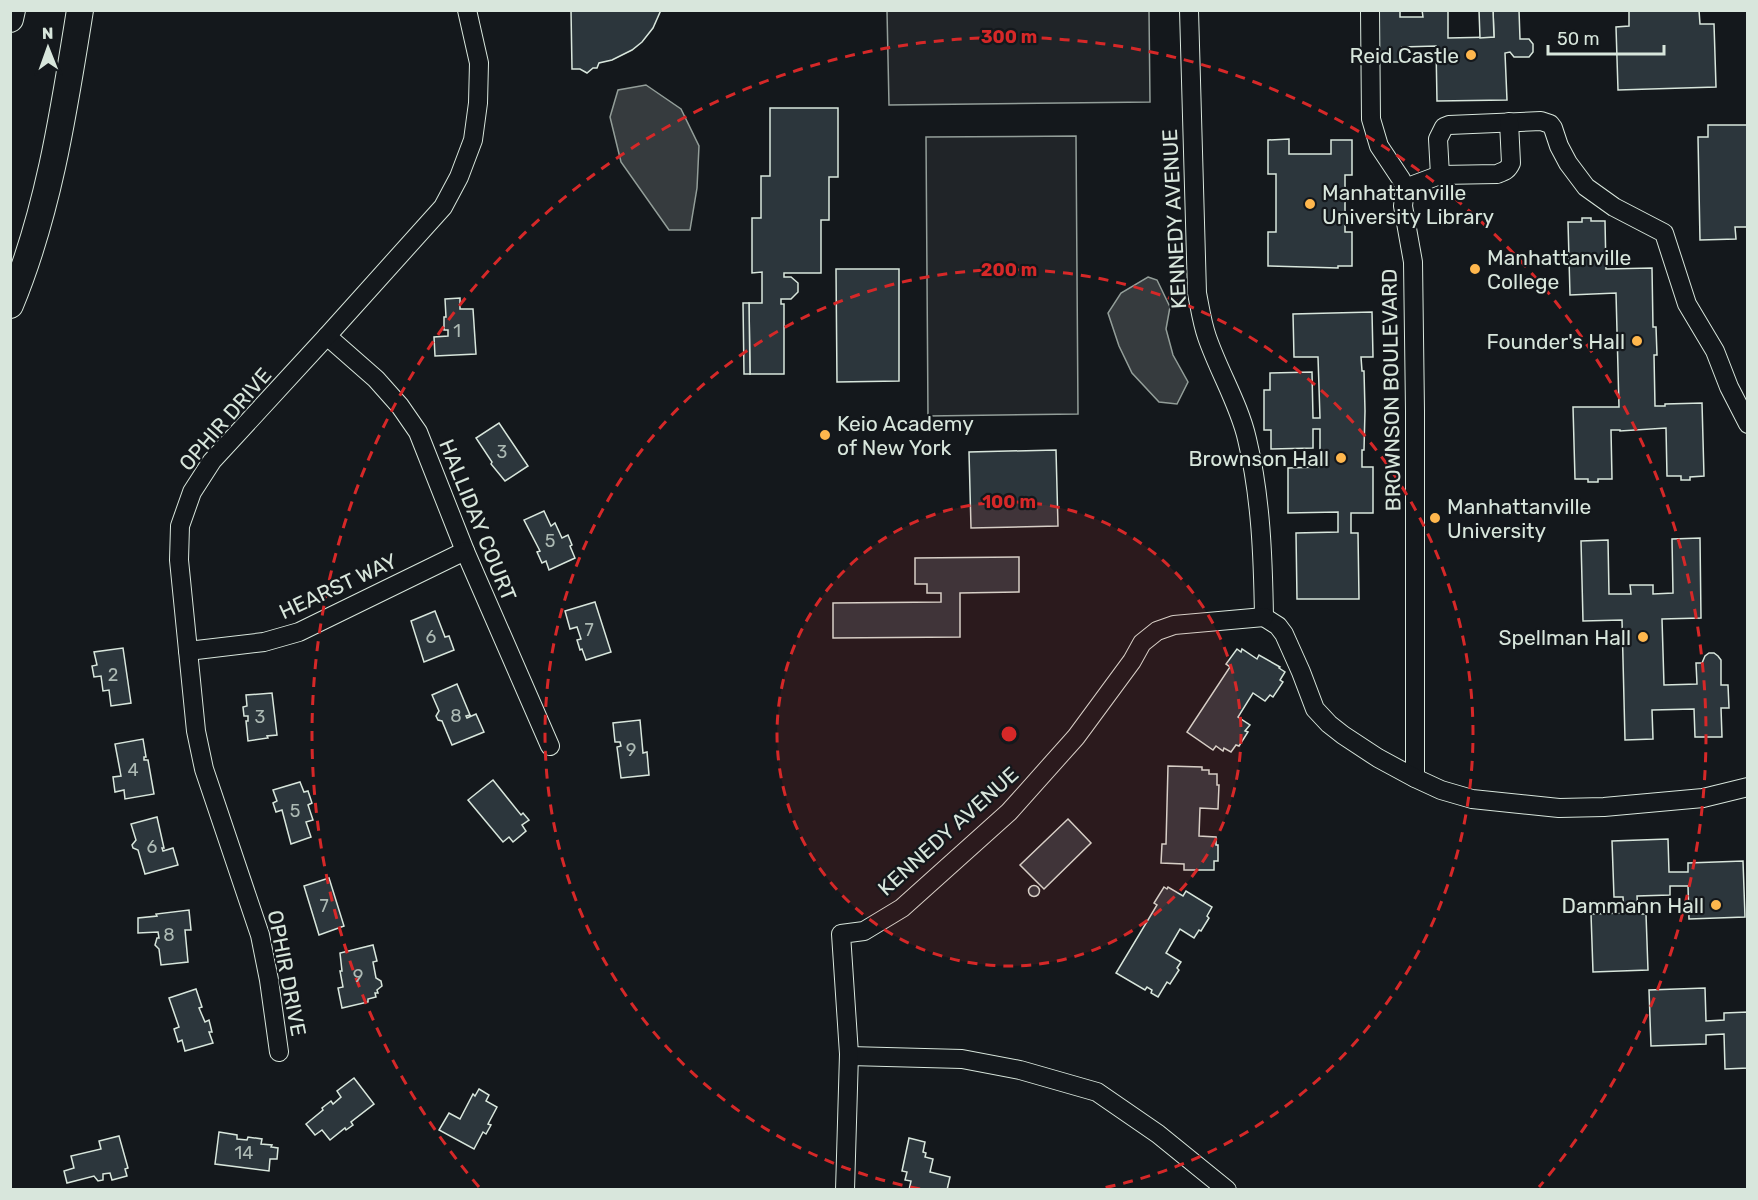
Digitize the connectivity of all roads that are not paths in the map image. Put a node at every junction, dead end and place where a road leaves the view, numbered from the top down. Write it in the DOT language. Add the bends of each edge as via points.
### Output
graph roads {
  1 [pos="12,10"];
  2 [pos="80,10"];
  3 [pos="467,10"];
  4 [pos="1189,10"];
  5 [pos="1370,10"];
  6 [pos="10,19"];
  7 [pos="1509,122"];
  8 [pos="1440,175"];
  9 [pos="1405,188"];
  10 [pos="10,305"];
  11 [pos="327,336"];
  12 [pos="1748,424"];
  13 [pos="465,550"];
  14 [pos="1264,617"];
  15 [pos="188,651"];
  16 [pos="550,746"];
  17 [pos="1415,778"];
  18 [pos="1748,787"];
  19 [pos="279,1052"];
  20 [pos="849,1056"];
  21 [pos="845,1190"];
  22 [pos="1227,1190"];
  1 -- 6 [label="highway"];
  2 -- 10 [label="highway" via="49,185"];
  3 -- 11 [label="street, OPHIR DRIVE" via="479,63 478,103 473,140 459,177 442,207"];
  4 -- 14 [label="street, KENNEDY AVENUE" via="1197,293 1208,338 1247,439 1257,495"];
  5 -- 9 [label="street" via="1371,119 1379,146"];
  7 -- 8 [label="street" via="1444,128 1438,139"];
  7 -- 8 [label="street" via="1509,168 1497,174"];
  7 -- 12 [label="street" via="1550,124 1568,163 1586,187 1614,207 1664,233 1687,304 1715,351"];
  8 -- 9 [label="street"];
  9 -- 17 [label="street, BROWNSON BOULEVARD" via="1404,212 1413,262"];
  11 -- 13 [label="street, HALLIDAY COURT" via="376,379 418,432"];
  11 -- 15 [label="street, OPHIR DRIVE" via="212,461 192,492 180,526 179,560"];
  13 -- 15 [label="street, HEARST WAY" via="299,632 264,642"];
  13 -- 16 [label="street, HALLIDAY COURT"];
  14 -- 17 [label="street" via="1284,634 1315,709 1343,735"];
  14 -- 20 [label="street, KENNEDY AVENUE" via="1174,625 1157,631 1142,643 1076,737 1009,812 902,908 864,931 841,934"];
  15 -- 19 [label="street, OPHIR DRIVE" via="204,769 260,935"];
  17 -- 18 [label="street" via="1472,799 1558,808 1702,798"];
  20 -- 21 [label="street"];
  20 -- 22 [label="street" via="962,1059 1020,1070 1097,1092 1158,1134"];
}
